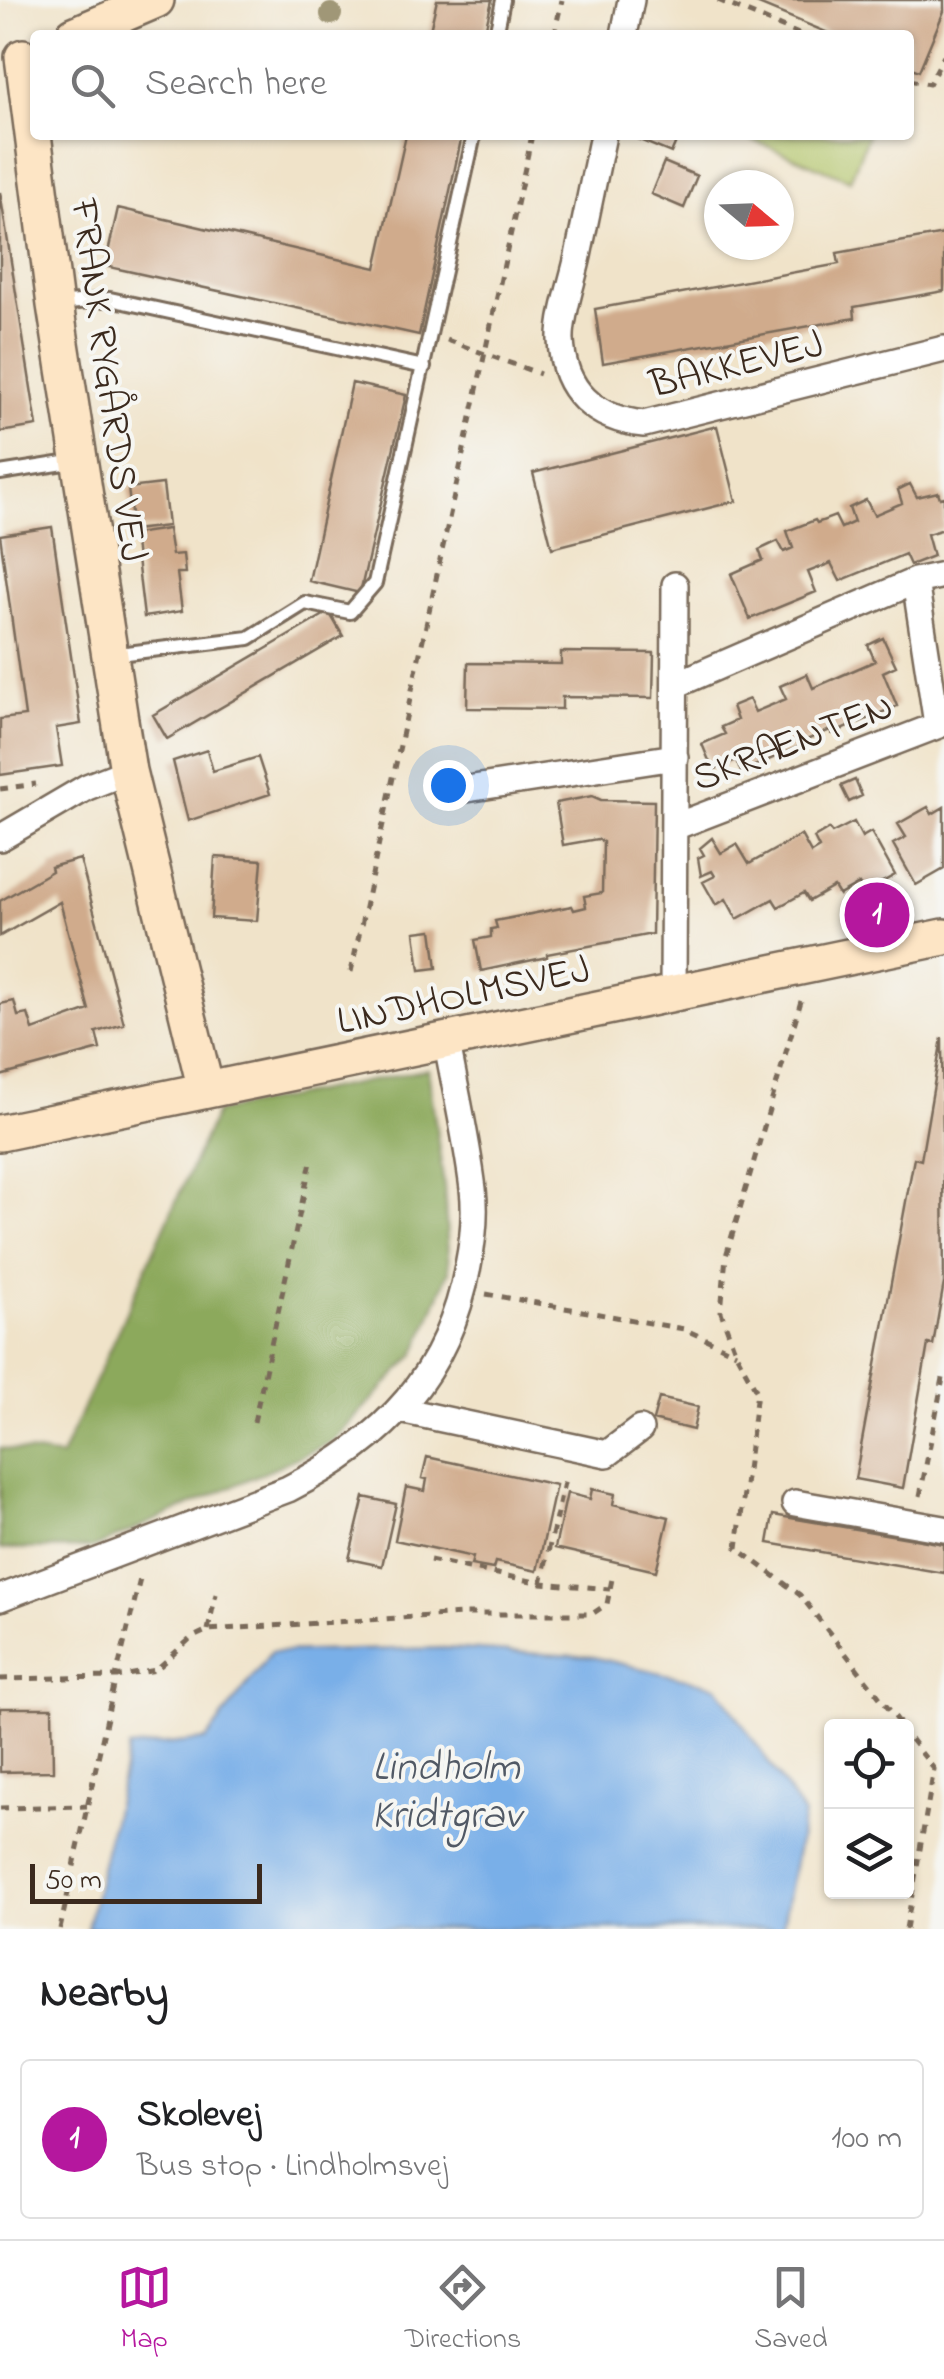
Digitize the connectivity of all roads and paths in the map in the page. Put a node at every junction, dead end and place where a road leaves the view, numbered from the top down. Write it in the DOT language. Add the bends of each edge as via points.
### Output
graph roads {
  1 [pos="156,0"];
  2 [pos="503,0"];
  3 [pos="562,0"];
  4 [pos="632,0"];
  5 [pos="718,0"];
  6 [pos="86,30"];
  7 [pos="497,30"];
  8 [pos="555,30"];
  9 [pos="625,30"];
  10 [pos="789,30"];
  11 [pos="944,56"];
  12 [pos="19,59"];
  13 [pos="914,81"];
  14 [pos="30,134"];
  15 [pos="31,140"];
  16 [pos="473,140"];
  17 [pos="531,140"];
  18 [pos="602,140"];
  19 [pos="55,305"];
  20 [pos="430,334"];
  21 [pos="944,349"];
  22 [pos="485,354"];
  23 [pos="424,367"];
  24 [pos="568,373"];
  25 [pos="79,461"];
  26 [pos="0,473"];
  27 [pos="944,575"];
  28 [pos="916,581"];
  29 [pos="676,585"];
  30 [pos="110,656"];
  31 [pos="675,685"];
  32 [pos="941,723"];
  33 [pos="675,757"];
  34 [pos="128,771"];
  35 [pos="440,793"];
  36 [pos="674,827"];
  37 [pos="0,838"];
  38 [pos="944,936"];
  39 [pos="812,964"];
  40 [pos="351,972"];
  41 [pos="673,993"];
  42 [pos="446,1038"];
  43 [pos="206,1090"];
  44 [pos="0,1133"];
  45 [pos="312,1157"];
  46 [pos="464,1290"];
  47 [pos="736,1353"];
  48 [pos="944,1372"];
  49 [pos="400,1410"];
  50 [pos="254,1422"];
  51 [pos="640,1430"];
  52 [pos="572,1447"];
  53 [pos="795,1503"];
  54 [pos="915,1524"];
  55 [pos="944,1528"];
  56 [pos="150,1540"];
  57 [pos="430,1560"];
  58 [pos="612,1574"];
  59 [pos="540,1583"];
  60 [pos="610,1588"];
  61 [pos="216,1594"];
  62 [pos="0,1598"];
  63 [pos="208,1630"];
  64 [pos="116,1678"];
  65 [pos="0,1679"];
  66 [pos="897,1719"];
  67 [pos="914,1743"];
  68 [pos="88,1806"];
  69 [pos="0,1808"];
  70 [pos="60,1929"];
  71 [pos="906,1929"];
  1 -- 6 [label="street"];
  2 -- 7 [label="lane"];
  3 -- 8 [label="path"];
  4 -- 9 [label="street"];
  5 -- 10 [label="path"];
  11 -- 13 [label="path" via="928,84"];
  12 -- 14 [label="street, FRANK RYGÅRDS VEJ"];
  15 -- 19 [label="street, FRANK RYGÅRDS VEJ"];
  16 -- 20 [label="lane"];
  17 -- 22 [label="path"];
  18 -- 24 [label="street" via="560,338"];
  19 -- 23 [label="lane" via="110,299"];
  19 -- 25 [label="street, FRANK RYGÅRDS VEJ"];
  20 -- 22 [label="path"];
  20 -- 23 [label="lane"];
  21 -- 24 [label="street, BAKKEVEJ" via="644,424 599,413"];
  22 -- 24 [label="path" via="547,376"];
  22 -- 40 [label="path"];
  23 -- 30 [label="lane" via="375,583 350,612 304,603 249,638"];
  25 -- 26 [label="lane"];
  25 -- 30 [label="street, FRANK RYGÅRDS VEJ"];
  27 -- 28 [label="street"];
  28 -- 31 [label="street"];
  28 -- 32 [label="street, SKRÆNTEN"];
  29 -- 31 [label="street, SKRÆNTEN"];
  30 -- 34 [label="street, FRANK RYGÅRDS VEJ"];
  31 -- 33 [label="street, SKRÆNTEN"];
  32 -- 36 [label="street, SKRÆNTEN"];
  33 -- 35 [label="street, SKRÆNTEN"];
  33 -- 36 [label="street, SKRÆNTEN"];
  34 -- 37 [label="street"];
  34 -- 43 [label="street, FRANK RYGÅRDS VEJ"];
  36 -- 41 [label="street, SKRÆNTEN"];
  38 -- 39 [label="street, LINDHOLMSVEJ"];
  39 -- 41 [label="street, LINDHOLMSVEJ"];
  39 -- 47 [label="path" via="726,1256 722,1312"];
  41 -- 42 [label="street, LINDHOLMSVEJ"];
  42 -- 43 [label="street, LINDHOLMSVEJ"];
  42 -- 46 [label="street" via="474,1192"];
  43 -- 44 [label="street, LINDHOLMSVEJ"];
  45 -- 50 [label="path"];
  46 -- 47 [label="path" via="684,1329"];
  46 -- 49 [label="street" via="452,1326"];
  47 -- 66 [label="path" via="757,1392 738,1548 800,1595"];
  48 -- 54 [label="path"];
  49 -- 52 [label="street"];
  49 -- 56 [label="street" via="332,1466 288,1489"];
  51 -- 52 [label="street" via="606,1454"];
  52 -- 59 [label="path"];
  53 -- 54 [label="street"];
  54 -- 55 [label="street"];
  56 -- 62 [label="street"];
  56 -- 64 [label="path"];
  57 -- 59 [label="path"];
  58 -- 60 [label="path"];
  59 -- 60 [label="path"];
  60 -- 63 [label="path" via="606,1604 592,1614 462,1614"];
  61 -- 63 [label="path"];
  63 -- 64 [label="path" via="156,1670"];
  64 -- 65 [label="path"];
  64 -- 68 [label="path"];
  67 -- 71 [label="path" via="934,1769"];
  68 -- 69 [label="path"];
  68 -- 70 [label="path"];
}
